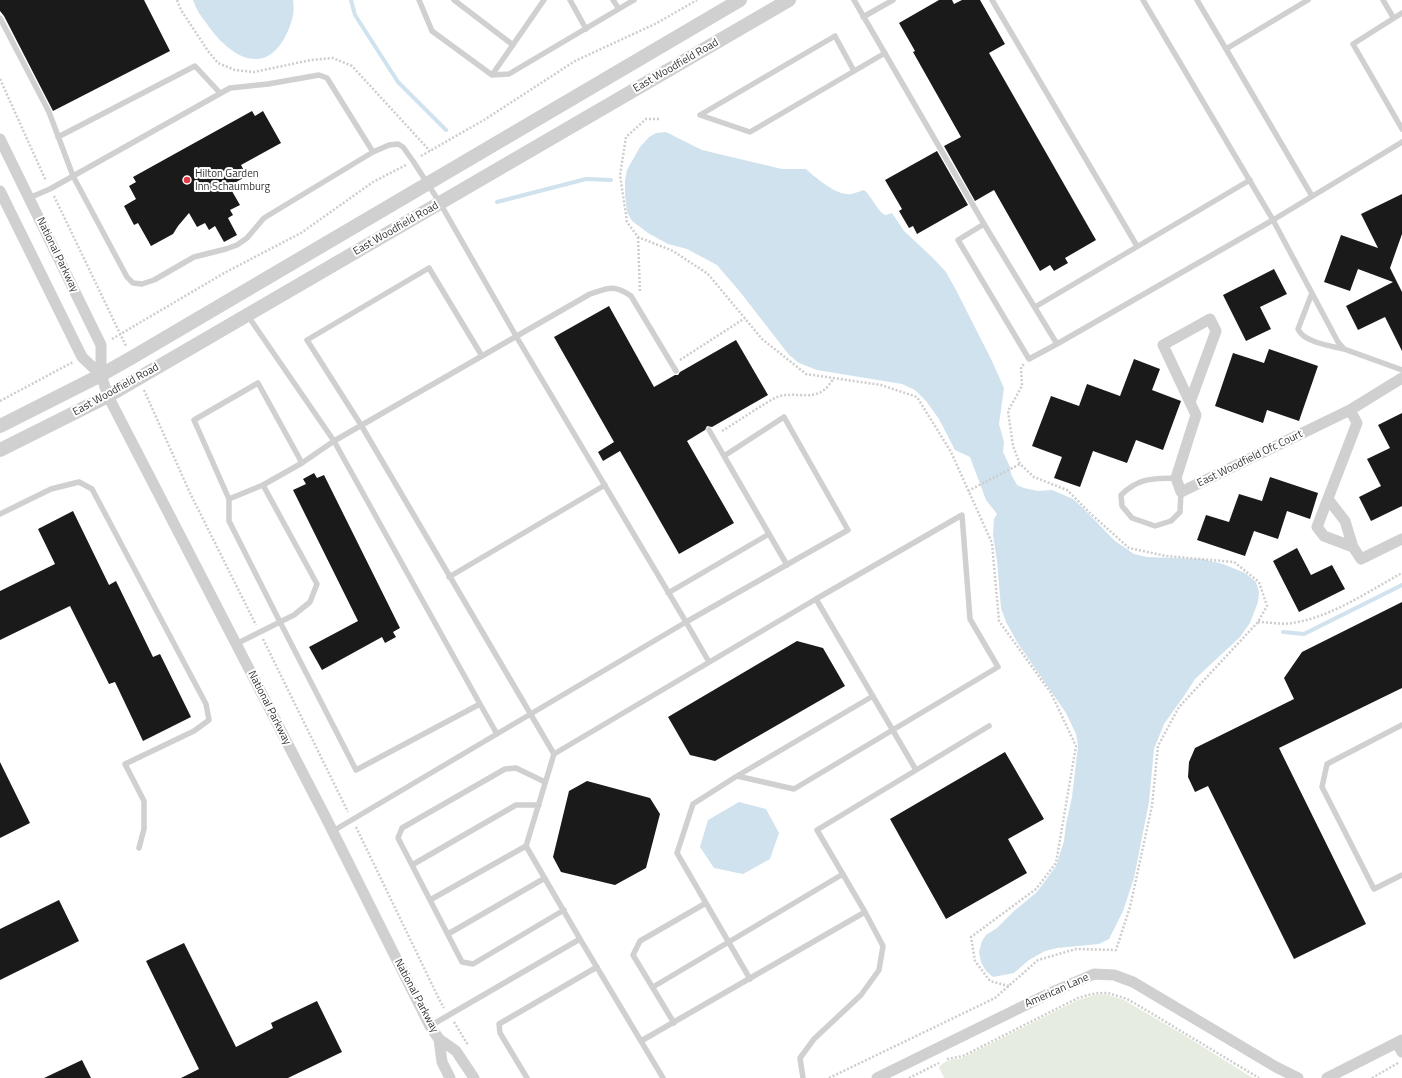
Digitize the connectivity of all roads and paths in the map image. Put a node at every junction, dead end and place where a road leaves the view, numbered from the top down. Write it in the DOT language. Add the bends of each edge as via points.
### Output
graph roads {
  1 [pos="419,0"];
  2 [pos="454,0"];
  3 [pos="544,0"];
  4 [pos="570,0"];
  5 [pos="613,0"];
  6 [pos="634,0"];
  7 [pos="697,0"];
  8 [pos="740,0"];
  9 [pos="789,0"];
  10 [pos="854,0"];
  11 [pos="893,0"];
  12 [pos="992,0"];
  13 [pos="1143,0"];
  14 [pos="1197,0"];
  15 [pos="1308,0"];
  16 [pos="1383,0"];
  17 [pos="618,9"];
  18 [pos="1402,13"];
  19 [pos="863,16"];
  20 [pos="1394,17"];
  21 [pos="0,18"];
  22 [pos="586,29"];
  23 [pos="513,45"];
  24 [pos="1226,49"];
  25 [pos="885,53"];
  26 [pos="854,71"];
  27 [pos="492,75"];
  28 [pos="0,79"];
  29 [pos="220,93"];
  30 [pos="659,120"];
  31 [pos="1402,129"];
  32 [pos="58,137"];
  33 [pos="0,139"];
  34 [pos="1402,142"];
  35 [pos="373,152"];
  36 [pos="413,161"];
  37 [pos="74,176"];
  38 [pos="1250,180"];
  39 [pos="427,183"];
  40 [pos="50,189"];
  41 [pos="0,191"];
  42 [pos="1312,196"];
  43 [pos="29,198"];
  44 [pos="440,203"];
  45 [pos="1273,220"];
  46 [pos="984,224"];
  47 [pos="638,236"];
  48 [pos="1137,246"];
  49 [pos="1312,293"];
  50 [pos="1035,307"];
  51 [pos="640,312"];
  52 [pos="247,315"];
  53 [pos="745,318"];
  54 [pos="516,336"];
  55 [pos="1057,344"];
  56 [pos="1344,349"];
  57 [pos="482,356"];
  58 [pos="1029,359"];
  59 [pos="672,365"];
  60 [pos="65,367"];
  61 [pos="1402,370"];
  62 [pos="676,372"];
  63 [pos="101,375"];
  64 [pos="1402,378"];
  65 [pos="108,396"];
  66 [pos="148,400"];
  67 [pos="0,401"];
  68 [pos="1190,402"];
  69 [pos="1350,410"];
  70 [pos="361,425"];
  71 [pos="0,426"];
  72 [pos="708,430"];
  73 [pos="722,431"];
  74 [pos="334,441"];
  75 [pos="0,450"];
  76 [pos="724,456"];
  77 [pos="302,463"];
  78 [pos="1020,464"];
  79 [pos="1176,478"];
  80 [pos="263,485"];
  81 [pos="605,485"];
  82 [pos="968,491"];
  83 [pos="1181,492"];
  84 [pos="1328,499"];
  85 [pos="229,500"];
  86 [pos="0,514"];
  87 [pos="769,534"];
  88 [pos="1402,539"];
  89 [pos="1353,548"];
  90 [pos="787,565"];
  91 [pos="1402,573"];
  92 [pos="449,577"];
  93 [pos="668,593"];
  94 [pos="816,599"];
  95 [pos="280,622"];
  96 [pos="686,622"];
  97 [pos="1258,622"];
  98 [pos="260,632"];
  99 [pos="236,644"];
  100 [pos="709,662"];
  101 [pos="873,696"];
  102 [pos="480,704"];
  103 [pos="530,715"];
  104 [pos="1402,725"];
  105 [pos="989,726"];
  106 [pos="893,730"];
  107 [pos="497,734"];
  108 [pos="554,754"];
  109 [pos="916,770"];
  110 [pos="737,776"];
  111 [pos="545,782"];
  112 [pos="538,805"];
  113 [pos="352,820"];
  114 [pos="332,831"];
  115 [pos="526,846"];
  116 [pos="139,848"];
  117 [pos="412,865"];
  118 [pos="843,874"];
  119 [pos="1402,875"];
  120 [pos="545,878"];
  121 [pos="430,900"];
  122 [pos="706,903"];
  123 [pos="564,910"];
  124 [pos="865,912"];
  125 [pos="448,934"];
  126 [pos="580,939"];
  127 [pos="728,942"];
  128 [pos="597,967"];
  129 [pos="750,979"];
  130 [pos="653,987"];
  131 [pos="449,1014"];
  132 [pos="674,1022"];
  133 [pos="430,1026"];
  134 [pos="439,1039"];
  135 [pos="641,1042"];
  136 [pos="1400,1045"];
  137 [pos="472,1051"];
  138 [pos="1402,1061"];
  139 [pos="450,1078"];
  140 [pos="474,1078"];
  141 [pos="527,1078"];
  142 [pos="663,1078"];
  143 [pos="803,1078"];
  144 [pos="829,1078"];
  145 [pos="877,1078"];
  146 [pos="909,1078"];
  147 [pos="1260,1078"];
  148 [pos="1298,1078"];
  149 [pos="1327,1078"];
  150 [pos="1372,1078"];
  1 -- 27 [label="lane" via="432,31"];
  2 -- 23 [label="lane"];
  3 -- 23 [label="lane"];
  4 -- 22 [label="lane"];
  5 -- 17 [label="lane"];
  6 -- 17 [label="lane"];
  7 -- 36 [label="path" via="657,23 575,61 484,120"];
  8 -- 39 [label="street, East Woodfield Road"];
  9 -- 44 [label="street, East Woodfield Road"];
  10 -- 19 [label="lane"];
  11 -- 19 [label="lane"];
  12 -- 48 [label="lane"];
  13 -- 38 [label="lane"];
  14 -- 24 [label="lane"];
  15 -- 24 [label="lane"];
  16 -- 20 [label="lane"];
  17 -- 22 [label="lane"];
  18 -- 20 [label="lane"];
  19 -- 25 [label="lane"];
  20 -- 31 [label="lane" via="1353,44"];
  21 -- 32 [label="lane" via="49,112"];
  22 -- 27 [label="lane" via="509,74"];
  23 -- 27 [label="lane"];
  24 -- 42 [label="lane"];
  25 -- 26 [label="lane"];
  25 -- 46 [label="lane"];
  26 -- 26 [label="lane" via="750,132 700,115 835,36"];
  28 -- 40 [label="path"];
  29 -- 32 [label="lane" via="194,66"];
  29 -- 35 [label="lane" via="230,88 320,75 327,78"];
  29 -- 37 [label="lane"];
  30 -- 47 [label="path" via="646,119 626,137 620,175 627,222"];
  32 -- 37 [label="lane"];
  33 -- 43 [label="street, National Parkway"];
  34 -- 42 [label="lane"];
  35 -- 36 [label="lane" via="398,144"];
  35 -- 37 [label="lane" via="264,218 247,238 237,245 194,257 142,284 127,277"];
  36 -- 39 [label="lane"];
  36 -- 40 [label="path" via="373,182 301,233 226,272 121,333"];
  37 -- 40 [label="lane"];
  38 -- 45 [label="lane"];
  38 -- 48 [label="lane"];
  39 -- 44 [label="lane"];
  39 -- 63 [label="street, East Woodfield Road"];
  40 -- 43 [label="lane"];
  41 -- 63 [label="street, National Parkway" via="82,356"];
  42 -- 45 [label="lane"];
  43 -- 63 [label="street, National Parkway" via="101,345"];
  44 -- 52 [label="street, East Woodfield Road"];
  44 -- 54 [label="lane"];
  45 -- 49 [label="lane"];
  45 -- 55 [label="lane"];
  46 -- 50 [label="lane"];
  46 -- 58 [label="lane" via="958,240"];
  47 -- 51 [label="path"];
  47 -- 53 [label="path" via="673,251 708,274"];
  48 -- 50 [label="lane"];
  49 -- 56 [label="lane"];
  49 -- 56 [label="lane" via="1298,329 1300,333 1310,339"];
  50 -- 55 [label="lane"];
  51 -- 54 [label="lane" via="631,296 622,289 603,289"];
  51 -- 59 [label="lane"];
  52 -- 65 [label="street, East Woodfield Road"];
  52 -- 74 [label="lane"];
  53 -- 59 [label="path"];
  53 -- 73 [label="path" via="762,339 806,374 834,378 820,393 787,394 776,398"];
  54 -- 57 [label="lane"];
  54 -- 81 [label="lane"];
  55 -- 58 [label="lane"];
  56 -- 61 [label="lane"];
  57 -- 70 [label="lane"];
  57 -- 70 [label="lane" via="429,268 307,340"];
  58 -- 78 [label="path" via="1021,367 1022,386 1008,411 1013,446"];
  59 -- 62 [label="lane"];
  60 -- 67 [label="path"];
  63 -- 65 [label="street, National Parkway"];
  63 -- 71 [label="street, East Woodfield Road"];
  64 -- 69 [label="street, East Woodfield Ofc Court"];
  65 -- 75 [label="street, East Woodfield Road"];
  65 -- 99 [label="street, National Parkway"];
  66 -- 98 [label="path" via="190,493"];
  68 -- 68 [label="street" via="1163,345 1210,320 1216,331"];
  68 -- 79 [label="street" via="1196,415"];
  69 -- 83 [label="street, East Woodfield Ofc Court"];
  69 -- 84 [label="street" via="1357,423"];
  70 -- 74 [label="lane"];
  70 -- 92 [label="lane"];
  72 -- 76 [label="lane"];
  74 -- 77 [label="lane"];
  74 -- 102 [label="lane"];
  76 -- 87 [label="lane"];
  76 -- 90 [label="lane" via="784,417 848,530"];
  77 -- 80 [label="lane"];
  77 -- 85 [label="lane" via="258,383 194,420"];
  78 -- 82 [label="path"];
  78 -- 97 [label="path" via="1034,477 1067,490 1129,548 1166,556 1234,562 1259,582 1266,606"];
  79 -- 83 [label="street"];
  79 -- 83 [label="lane" via="1145,479 1121,494 1122,506 1132,518 1155,526 1171,521 1180,512"];
  80 -- 85 [label="lane"];
  80 -- 95 [label="lane" via="317,584 310,602"];
  81 -- 92 [label="lane"];
  81 -- 93 [label="lane"];
  84 -- 89 [label="street" via="1345,521"];
  84 -- 89 [label="street" via="1318,527 1324,536"];
  85 -- 95 [label="lane" via="229,521"];
  86 -- 116 [label="lane" via="51,489 79,482 92,489 206,704 209,720 194,731 125,764 144,801 144,829"];
  87 -- 90 [label="lane"];
  87 -- 93 [label="lane"];
  88 -- 89 [label="street" via="1361,560"];
  90 -- 96 [label="lane"];
  91 -- 97 [label="path" via="1347,604 1319,615 1291,623"];
  92 -- 103 [label="lane"];
  93 -- 96 [label="lane"];
  94 -- 100 [label="lane"];
  94 -- 101 [label="lane"];
  94 -- 106 [label="lane" via="962,515 970,619 998,667"];
  95 -- 98 [label="lane"];
  95 -- 102 [label="lane" via="356,770"];
  96 -- 100 [label="lane"];
  96 -- 103 [label="lane"];
  97 -- 144 [label="path" via="1179,707 1158,746 1152,806 1130,907 1116,950 1076,949 1038,960 995,998"];
  98 -- 99 [label="lane"];
  98 -- 113 [label="path"];
  99 -- 114 [label="street, National Parkway"];
  100 -- 108 [label="lane"];
  101 -- 106 [label="lane"];
  101 -- 110 [label="lane"];
  102 -- 107 [label="lane"];
  103 -- 107 [label="lane"];
  103 -- 108 [label="lane"];
  104 -- 119 [label="lane" via="1327,764 1322,787 1374,889"];
  105 -- 109 [label="lane"];
  106 -- 109 [label="lane"];
  106 -- 110 [label="lane" via="794,789"];
  107 -- 113 [label="lane"];
  108 -- 111 [label="lane"];
  109 -- 118 [label="lane" via="817,830"];
  110 -- 122 [label="lane" via="693,804 677,853"];
  111 -- 112 [label="lane"];
  111 -- 117 [label="lane" via="516,768 505,768 402,828 398,838"];
  112 -- 115 [label="lane"];
  112 -- 117 [label="lane" via="516,805"];
  113 -- 114 [label="lane"];
  113 -- 131 [label="path" via="439,999"];
  114 -- 133 [label="street, National Parkway"];
  115 -- 120 [label="lane"];
  115 -- 121 [label="lane"];
  117 -- 121 [label="lane"];
  118 -- 124 [label="lane"];
  118 -- 127 [label="lane"];
  120 -- 123 [label="lane"];
  120 -- 125 [label="lane"];
  121 -- 125 [label="lane"];
  122 -- 127 [label="lane"];
  122 -- 130 [label="lane" via="640,941 634,955"];
  123 -- 125 [label="lane" via="473,964 462,962"];
  123 -- 126 [label="lane"];
  124 -- 129 [label="lane"];
  124 -- 143 [label="lane" via="882,946 879,970 861,995 814,1039 800,1058"];
  126 -- 128 [label="lane"];
  126 -- 131 [label="lane"];
  127 -- 129 [label="lane"];
  127 -- 130 [label="lane"];
  128 -- 135 [label="lane"];
  128 -- 141 [label="lane" via="499,1024 500,1033"];
  129 -- 132 [label="lane"];
  130 -- 132 [label="lane"];
  131 -- 133 [label="lane"];
  131 -- 137 [label="path"];
  132 -- 135 [label="lane"];
  133 -- 134 [label="street, National Parkway"];
  134 -- 139 [label="street, National Parkway" via="442,1062"];
  134 -- 140 [label="street, National Parkway" via="456,1051"];
  135 -- 142 [label="lane"];
  136 -- 149 [label="street"];
  138 -- 150 [label="path"];
  145 -- 148 [label="street, American Lane" via="1094,974 1114,975 1133,982"];
  146 -- 147 [label="path" via="949,1058 963,1056 1078,998 1108,993 1136,1004"];
}
